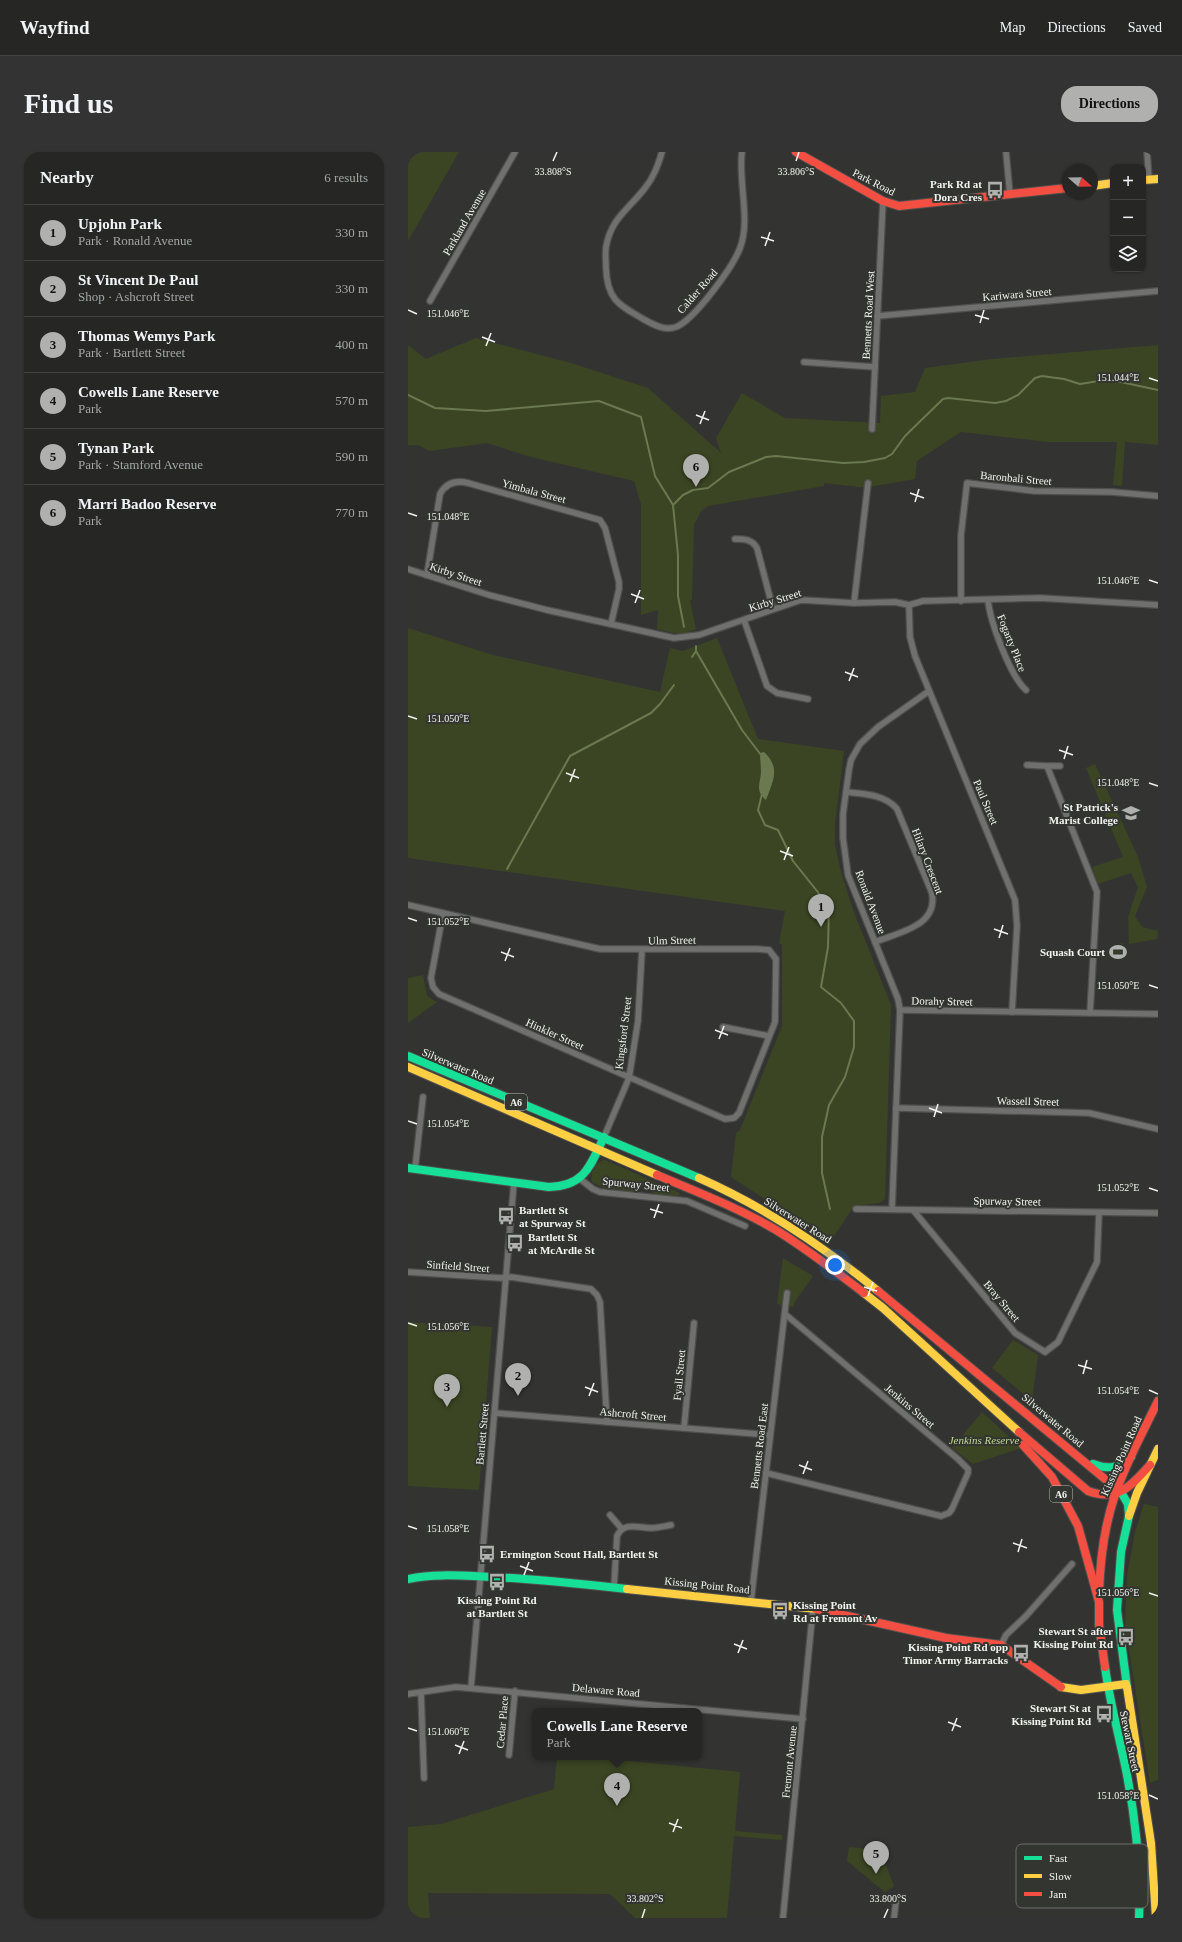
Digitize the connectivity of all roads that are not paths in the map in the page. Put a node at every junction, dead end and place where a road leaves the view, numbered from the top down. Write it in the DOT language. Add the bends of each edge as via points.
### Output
graph roads {
  1 [pos="515,152"];
  2 [pos="662,152"];
  3 [pos="742,152"];
  4 [pos="796,152"];
  5 [pos="1006,152"];
  6 [pos="1147,152"];
  7 [pos="1158,179"];
  8 [pos="1146,180"];
  9 [pos="1110,183"];
  10 [pos="1098,185"];
  11 [pos="1062,189"];
  12 [pos="1010,195"];
  13 [pos="883,202"];
  14 [pos="1158,291"];
  15 [pos="430,302"];
  16 [pos="877,316"];
  17 [pos="804,362"];
  18 [pos="875,367"];
  19 [pos="872,429"];
  20 [pos="868,483"];
  21 [pos="1158,496"];
  22 [pos="735,539"];
  23 [pos="408,569"];
  24 [pos="427,575"];
  25 [pos="988,600"];
  26 [pos="961,601"];
  27 [pos="854,603"];
  28 [pos="909,605"];
  29 [pos="1158,605"];
  30 [pos="773,609"];
  31 [pos="744,620"];
  32 [pos="611,624"];
  33 [pos="1026,690"];
  34 [pos="929,691"];
  35 [pos="808,699"];
  36 [pos="1027,765"];
  37 [pos="1047,766"];
  38 [pos="1060,766"];
  39 [pos="846,792"];
  40 [pos="408,905"];
  41 [pos="443,913"];
  42 [pos="875,942"];
  43 [pos="642,950"];
  44 [pos="900,1010"];
  45 [pos="1012,1012"];
  46 [pos="1090,1013"];
  47 [pos="1158,1014"];
  48 [pos="723,1027"];
  49 [pos="769,1036"];
  50 [pos="408,1056"];
  51 [pos="408,1067"];
  52 [pos="629,1078"];
  53 [pos="423,1098"];
  54 [pos="896,1108"];
  55 [pos="739,1112"];
  56 [pos="1158,1129"];
  57 [pos="604,1137"];
  58 [pos="598,1149"];
  59 [pos="411,1168"];
  60 [pos="580,1179"];
  61 [pos="514,1182"];
  62 [pos="856,1209"];
  63 [pos="892,1209"];
  64 [pos="914,1210"];
  65 [pos="1099,1213"];
  66 [pos="1158,1213"];
  67 [pos="744,1226"];
  68 [pos="408,1272"];
  69 [pos="506,1278"];
  70 [pos="787,1293"];
  71 [pos="785,1314"];
  72 [pos="694,1323"];
  73 [pos="1158,1401"];
  74 [pos="989,1406"];
  75 [pos="494,1413"];
  76 [pos="608,1422"];
  77 [pos="684,1428"];
  78 [pos="770,1435"];
  79 [pos="1158,1450"];
  80 [pos="1131,1457"];
  81 [pos="1084,1460"];
  82 [pos="1150,1466"];
  83 [pos="766,1473"];
  84 [pos="1118,1492"];
  85 [pos="610,1515"];
  86 [pos="1130,1516"];
  87 [pos="671,1525"];
  88 [pos="622,1529"];
  89 [pos="1072,1564"];
  90 [pos="481,1576"];
  91 [pos="408,1579"];
  92 [pos="614,1587"];
  93 [pos="751,1600"];
  94 [pos="1099,1602"];
  95 [pos="813,1608"];
  96 [pos="1001,1645"];
  97 [pos="1126,1684"];
  98 [pos="471,1688"];
  99 [pos="1108,1688"];
  100 [pos="421,1692"];
  101 [pos="515,1692"];
  102 [pos="408,1694"];
  103 [pos="686,1708"];
  104 [pos="702,1710"];
  105 [pos="803,1719"];
  106 [pos="509,1755"];
  107 [pos="424,1778"];
  108 [pos="1137,1844"];
  109 [pos="896,1901"];
  110 [pos="1139,1908"];
  111 [pos="783,1918"];
  112 [pos="894,1918"];
  113 [pos="1139,1918"];
  114 [pos="1156,1918"];
  1 -- 15 [label="street, Parkland Avenue"];
  2 -- 3 [label="street, Calder Road" via="648,184 615,222 609,235 606,253 608,286 613,298 625,308 666,329 676,327 689,317 728,271 738,254 743,230 740,168"];
  4 -- 13 [label="main road, Park Road"];
  5 -- 12 [label="street"];
  6 -- 8 [label="street"];
  7 -- 8 [label="main road"];
  9 -- 10 [label="main road"];
  11 -- 12 [label="main road, Park Road"];
  12 -- 13 [label="main road, Park Road" via="906,206"];
  13 -- 16 [label="street, Bennetts Road West"];
  14 -- 16 [label="street, Kariwara Street"];
  16 -- 18 [label="street, Bennetts Road West"];
  17 -- 18 [label="street"];
  18 -- 19 [label="street, Bennetts Road West"];
  20 -- 27 [label="street"];
  21 -- 26 [label="street, Baronbali Street" via="1112,492 1034,491 966,483 961,535"];
  22 -- 30 [label="street" via="747,539 755,544"];
  23 -- 24 [label="street, Kirby Street"];
  24 -- 32 [label="street, Kirby Street" via="490,595"];
  24 -- 32 [label="street, Yimbala Street" via="440,494 447,485 468,483 600,520 605,528 619,582"];
  25 -- 26 [label="street, Kirby Street"];
  25 -- 29 [label="street, Kirby Street" via="1040,598"];
  25 -- 33 [label="street, Fogarty Place" via="992,620 1013,674"];
  26 -- 28 [label="street, Kirby Street" via="922,601"];
  27 -- 28 [label="street, Kirby Street" via="895,602"];
  27 -- 30 [label="street, Kirby Street" via="801,600"];
  28 -- 34 [label="street, Paul Street" via="912,647"];
  30 -- 31 [label="street, Kirby Street"];
  31 -- 32 [label="street, Kirby Street" via="699,635 681,638"];
  31 -- 35 [label="street" via="767,686 777,693"];
  34 -- 39 [label="street, Ronald Avenue" via="878,726 860,744 851,760"];
  34 -- 45 [label="street, Paul Street" via="1015,900 1017,926"];
  36 -- 37 [label="street"];
  37 -- 38 [label="street"];
  37 -- 46 [label="street" via="1097,892"];
  39 -- 42 [label="street, Ronald Avenue" via="843,838 848,875"];
  39 -- 42 [label="street, Hilary Crescent" via="880,797 892,803 897,809 932,893 933,908 927,919"];
  40 -- 41 [label="street, Ulm Street"];
  41 -- 43 [label="street, Ulm Street" via="600,949"];
  41 -- 52 [label="street, Hinkler Street" via="431,978 433,987 439,994"];
  42 -- 44 [label="street, Ronald Avenue"];
  43 -- 49 [label="street, Ulm Street" via="769,950 776,959 775,1022"];
  43 -- 52 [label="street, Kingsford Street" via="638,1021"];
  44 -- 45 [label="street, Dorahy Street"];
  44 -- 54 [label="street, Dorahy Street"];
  45 -- 46 [label="street, Dorahy Street"];
  46 -- 47 [label="street, Dorahy Street"];
  48 -- 49 [label="street"];
  49 -- 55 [label="street, Ulm Street"];
  50 -- 57 [label="main road, Silverwater Road / A6"];
  51 -- 58 [label="main road, Silverwater Road / A6"];
  52 -- 55 [label="street, Hinkler Street" via="725,1119 734,1118"];
  52 -- 57 [label="street, Kingsford Street"];
  53 -- 59 [label="street"];
  54 -- 56 [label="street, Wassell Street" via="1088,1113"];
  54 -- 63 [label="street, Dorahy Street"];
  57 -- 58 [label="main road, Kingsford Street"];
  57 -- 81 [label="main road, Silverwater Road / A6" via="725,1190 796,1229 856,1273"];
  58 -- 60 [label="main road, Kingsford Street"];
  58 -- 74 [label="main road, Silverwater Road / A6" via="734,1208 776,1230 822,1261 883,1308"];
  59 -- 61 [label="main road"];
  60 -- 61 [label="main road" via="570,1186 560,1188"];
  60 -- 67 [label="street, Spurway Street" via="600,1192 692,1202"];
  61 -- 69 [label="street, Bartlett Street"];
  62 -- 63 [label="street, Spurway Street"];
  63 -- 64 [label="street, Spurway Street"];
  64 -- 65 [label="street, Spurway Street"];
  64 -- 65 [label="street, Bray Street" via="1015,1334 1045,1352 1058,1342 1097,1262"];
  65 -- 66 [label="street, Spurway Street"];
  68 -- 69 [label="street, Sinfield Street"];
  69 -- 75 [label="street, Bartlett Street"];
  69 -- 76 [label="street, Sinfield Street" via="581,1287 591,1289 597,1295 602,1317"];
  70 -- 71 [label="street, Bennetts Road East"];
  71 -- 78 [label="street, Bennetts Road East"];
  71 -- 83 [label="street, Jenkins Street" via="958,1459 968,1469 968,1473 952,1509 941,1516"];
  72 -- 77 [label="street, Fyall Street"];
  73 -- 80 [label="main road, Kissing Point Road"];
  74 -- 84 [label="main road, Silverwater Road / A6" via="1082,1487 1095,1494"];
  74 -- 94 [label="main road, Silverwater Road / A6" via="1052,1477 1078,1526"];
  75 -- 76 [label="street, Ashcroft Street"];
  75 -- 90 [label="street, Bartlett Street"];
  76 -- 77 [label="street, Ashcroft Street"];
  77 -- 78 [label="street, Ashcroft Street"];
  78 -- 83 [label="street, Bennetts Road East"];
  79 -- 82 [label="main road"];
  80 -- 81 [label="main road" via="1119,1467 1108,1469"];
  80 -- 84 [label="main road, Kissing Point Road"];
  81 -- 84 [label="main road, Silverwater Road / A6"];
  82 -- 84 [label="main road" via="1130,1486"];
  82 -- 86 [label="main road"];
  83 -- 93 [label="street, Bennetts Road East"];
  84 -- 86 [label="main road, Silverwater Road / A6" via="1128,1504"];
  84 -- 94 [label="main road, Kissing Point Road" via="1101,1556"];
  85 -- 88 [label="street"];
  86 -- 97 [label="main road" via="1121,1552 1117,1610"];
  87 -- 88 [label="street" via="653,1528 629,1526"];
  88 -- 92 [label="street" via="617,1536"];
  89 -- 96 [label="street" via="1026,1616 1006,1634"];
  90 -- 91 [label="main road, Kissing Point Road" via="455,1575"];
  90 -- 92 [label="main road, Kissing Point Road"];
  90 -- 98 [label="street, Bartlett Street"];
  92 -- 93 [label="main road, Kissing Point Road"];
  93 -- 95 [label="main road, Kissing Point Road"];
  94 -- 99 [label="main road, Kissing Point Road / A6" via="1099,1625"];
  95 -- 96 [label="main road, Kissing Point Road" via="946,1638"];
  95 -- 105 [label="street, Fremont Avenue"];
  96 -- 99 [label="main road, Kissing Point Road" via="1061,1687 1082,1690"];
  97 -- 99 [label="main road, Kissing Point Road"];
  97 -- 114 [label="main road, Stewart Street" via="1151,1843"];
  98 -- 100 [label="street, Delaware Road" via="456,1687"];
  98 -- 101 [label="street, Delaware Road"];
  99 -- 108 [label="main road, Stewart Street / A6" via="1127,1776"];
  100 -- 102 [label="street, Delaware Road"];
  100 -- 107 [label="street"];
  101 -- 103 [label="street, Delaware Road"];
  101 -- 106 [label="street, Cedar Place"];
  104 -- 105 [label="street, Delaware Road"];
  105 -- 111 [label="street, Fremont Avenue"];
  109 -- 112 [label="street"];
  110 -- 113 [label="main road, Stewart Street / A6"];
}
